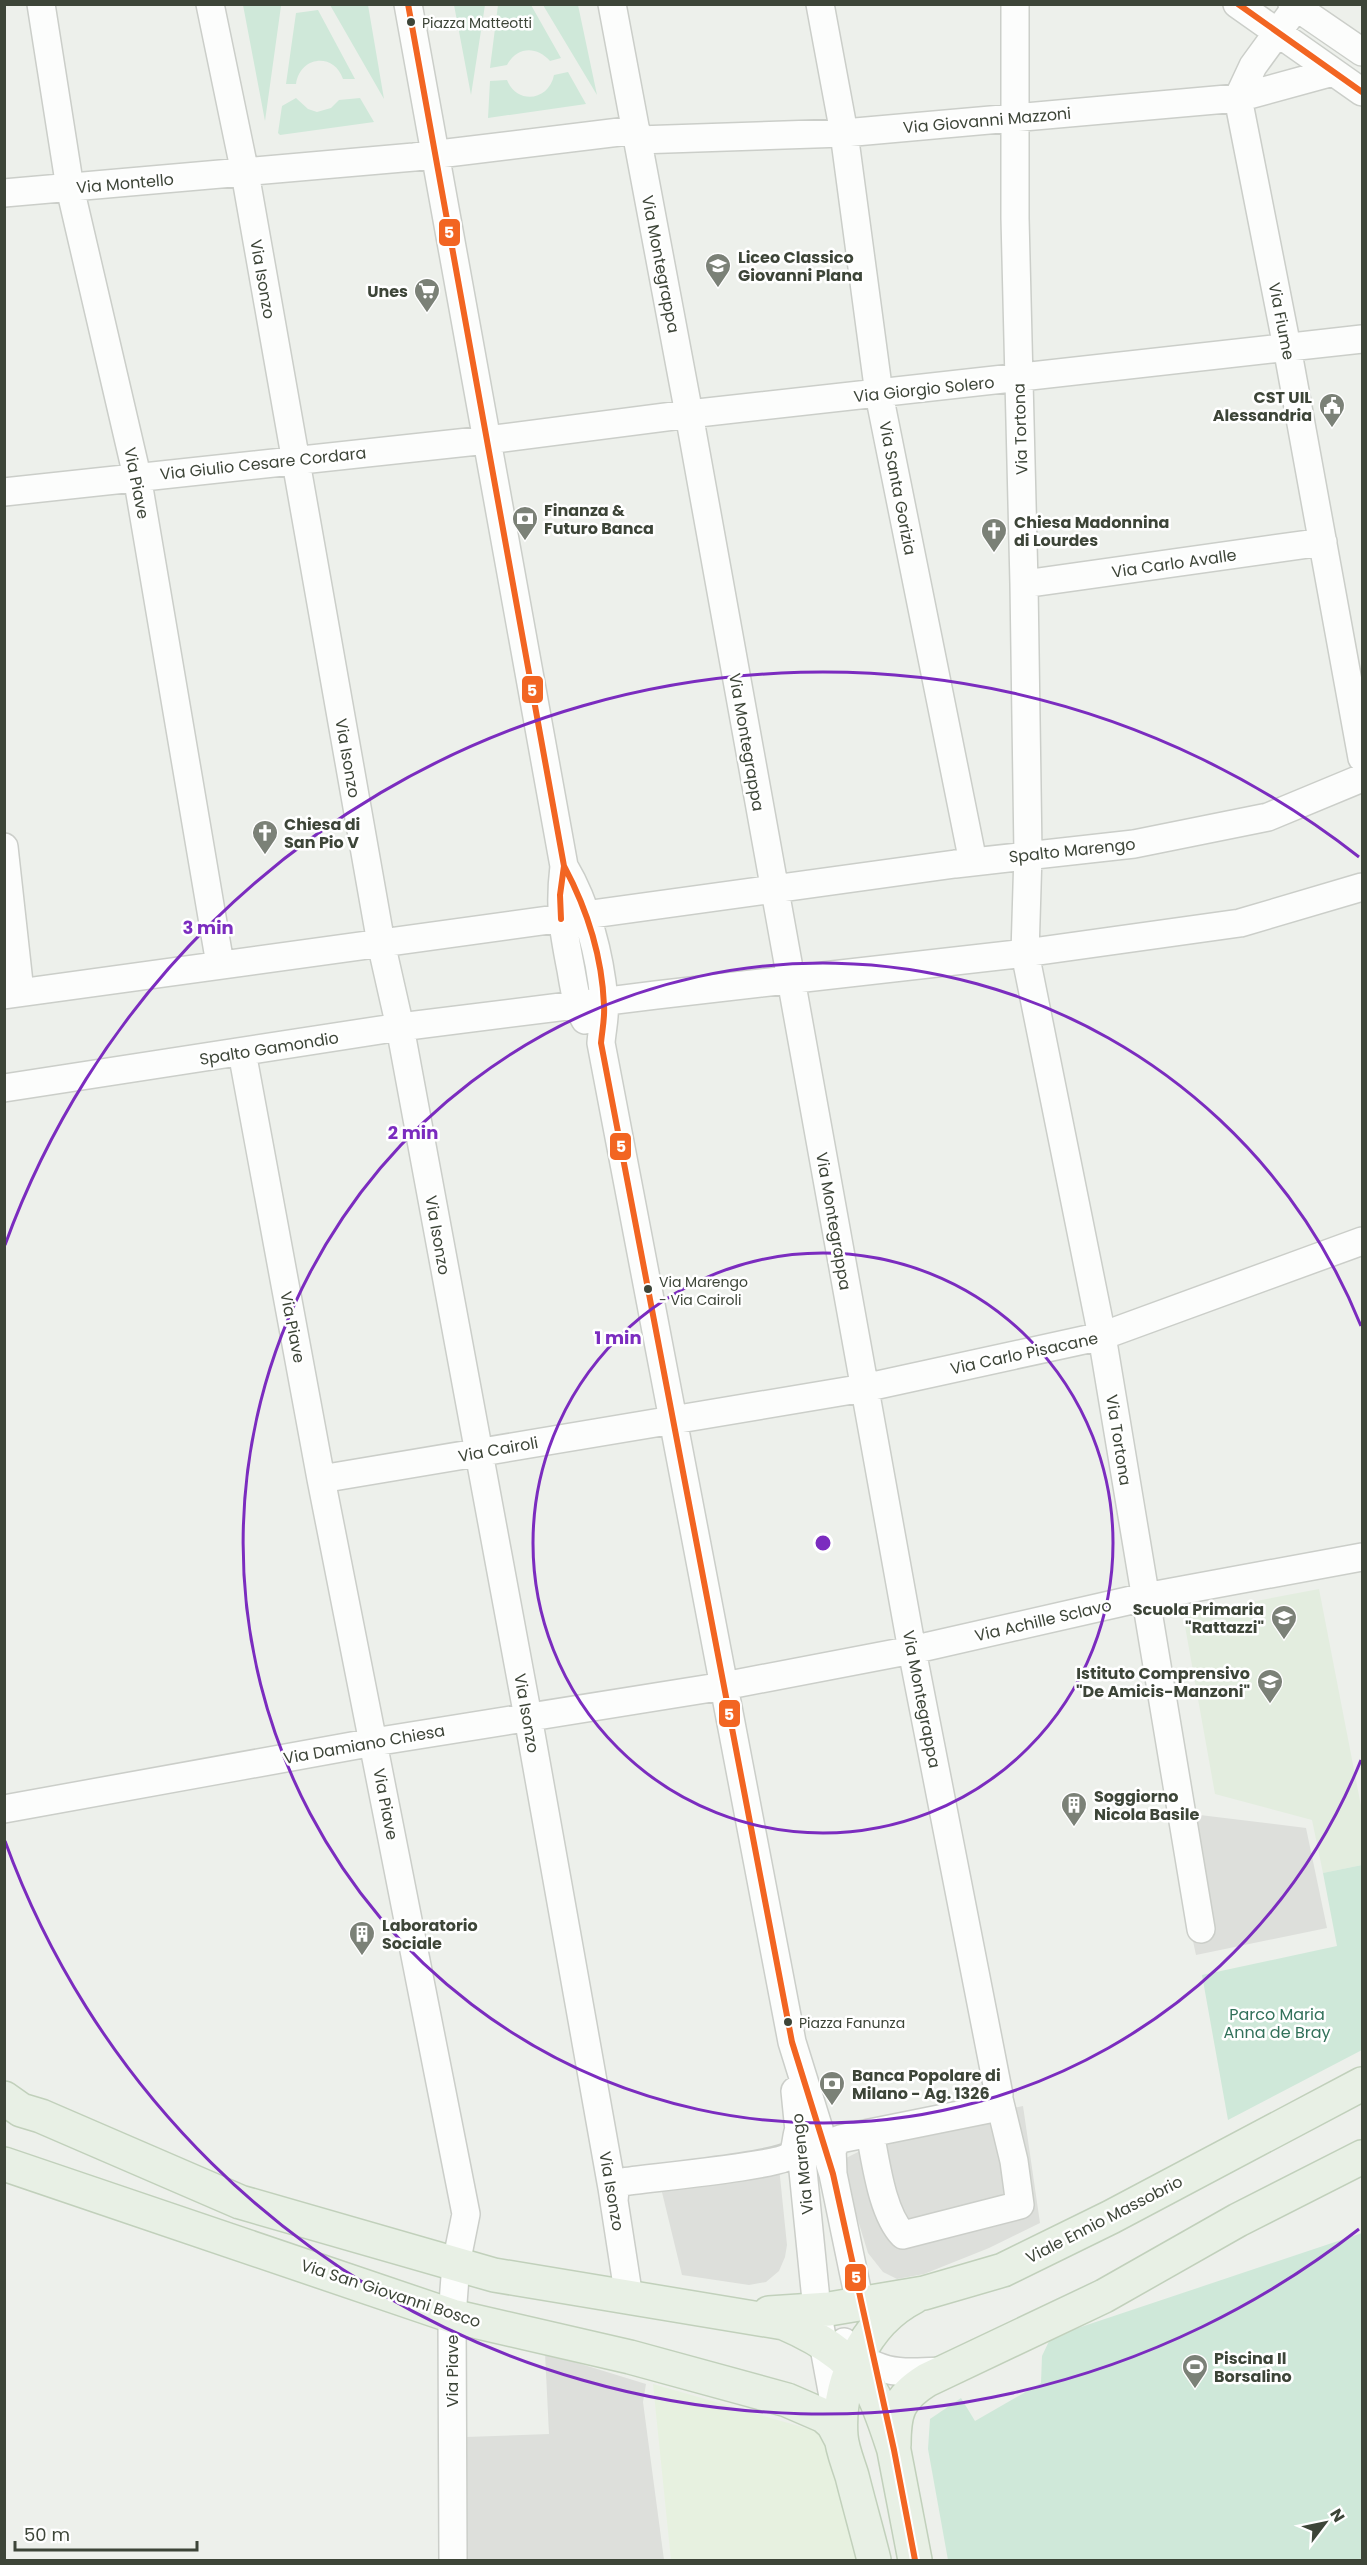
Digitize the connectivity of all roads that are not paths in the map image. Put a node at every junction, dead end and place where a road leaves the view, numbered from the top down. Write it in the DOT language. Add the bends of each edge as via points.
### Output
graph roads {
  1 [pos="41,4"];
  2 [pos="210,4"];
  3 [pos="408,4"];
  4 [pos="612,4"];
  5 [pos="820,4"];
  6 [pos="1016,4"];
  7 [pos="1237,4"];
  8 [pos="1294,6"];
  9 [pos="1275,33"];
  10 [pos="1362,52"];
  11 [pos="1333,72"];
  12 [pos="1362,92"];
  13 [pos="1238,98"];
  14 [pos="1014,118"];
  15 [pos="844,133"];
  16 [pos="637,135"];
  17 [pos="436,154"];
  18 [pos="245,173"];
  19 [pos="70,188"];
  20 [pos="4,193"];
  21 [pos="1362,339"];
  22 [pos="1287,347"];
  23 [pos="1019,378"];
  24 [pos="879,394"];
  25 [pos="689,414"];
  26 [pos="487,440"];
  27 [pos="294,461"];
  28 [pos="137,476"];
  29 [pos="4,492"];
  30 [pos="1323,542"];
  31 [pos="1024,584"];
  32 [pos="1362,758"];
  33 [pos="1362,778"];
  34 [pos="4,847"];
  35 [pos="1028,854"];
  36 [pos="973,862"];
  37 [pos="564,866"];
  38 [pos="1362,887"];
  39 [pos="774,888"];
  40 [pos="587,915"];
  41 [pos="561,918"];
  42 [pos="381,943"];
  43 [pos="1025,953"];
  44 [pos="220,964"];
  45 [pos="790,980"];
  46 [pos="12,994"];
  47 [pos="605,1002"];
  48 [pos="578,1005"];
  49 [pos="400,1027"];
  50 [pos="601,1043"];
  51 [pos="242,1052"];
  52 [pos="4,1088"];
  53 [pos="1362,1241"];
  54 [pos="1102,1336"];
  55 [pos="864,1388"];
  56 [pos="674,1419"];
  57 [pos="478,1453"];
  58 [pos="321,1479"];
  59 [pos="1362,1557"];
  60 [pos="1145,1597"];
  61 [pos="912,1650"];
  62 [pos="724,1686"];
  63 [pos="528,1717"];
  64 [pos="374,1742"];
  65 [pos="4,1809"];
  66 [pos="1201,1929"];
  67 [pos="792,2042"];
  68 [pos="1362,2084"];
  69 [pos="4,2098"];
  70 [pos="999,2099"];
  71 [pos="798,2132"];
  72 [pos="870,2133"];
  73 [pos="1362,2157"];
  74 [pos="4,2164"];
  75 [pos="833,2174"];
  76 [pos="614,2201"];
  77 [pos="849,2250"];
  78 [pos="811,2253"];
  79 [pos="456,2264"];
  80 [pos="924,2293"];
  81 [pos="629,2298"];
  82 [pos="701,2309"];
  83 [pos="821,2310"];
  84 [pos="452,2316"];
  85 [pos="823,2342"];
  86 [pos="857,2362"];
  87 [pos="944,2371"];
  88 [pos="780,2395"];
  89 [pos="841,2439"];
  90 [pos="894,2450"];
  91 [pos="453,2560"];
  92 [pos="874,2560"];
  93 [pos="915,2560"];
  1 -- 19 [label="street, Via Piave"];
  2 -- 18 [label="street, Via Isonzo"];
  3 -- 17 [label="street"];
  4 -- 16 [label="street, Via Montegrappa"];
  5 -- 15 [label="street, Via Santa Gorizia"];
  6 -- 14 [label="street, Via Tortona"];
  7 -- 9 [label="street"];
  8 -- 9 [label="street"];
  8 -- 10 [label="street"];
  9 -- 11 [label="street"];
  9 -- 13 [label="street"];
  11 -- 12 [label="street"];
  11 -- 13 [label="street, Via Giovanni Mazzoni"];
  13 -- 14 [label="street, Via Giovanni Mazzoni"];
  13 -- 22 [label="street, Via Fiume"];
  14 -- 15 [label="street, Via Giovanni Mazzoni"];
  14 -- 23 [label="street, Via Tortona"];
  15 -- 16 [label="street, Via Giovanni Mazzoni"];
  15 -- 24 [label="street, Via Santa Gorizia"];
  16 -- 17 [label="street, Via Giovanni Mazzoni"];
  16 -- 25 [label="street, Via Montegrappa"];
  17 -- 18 [label="street, Via Montello"];
  17 -- 26 [label="street"];
  18 -- 19 [label="street, Via Montello"];
  18 -- 27 [label="street, Via Isonzo"];
  19 -- 20 [label="street, Via Montello"];
  19 -- 28 [label="street, Via Piave"];
  21 -- 22 [label="street, Via Giorgio Solero"];
  22 -- 23 [label="street, Via Giorgio Solero"];
  22 -- 30 [label="street, Via Fiume"];
  23 -- 24 [label="street, Via Giorgio Solero"];
  23 -- 31 [label="street, Via Tortona"];
  24 -- 25 [label="street, Via Giorgio Solero"];
  24 -- 36 [label="street, Via Santa Gorizia"];
  25 -- 26 [label="street, Via Giorgio Solero"];
  25 -- 39 [label="street, Via Montegrappa"];
  26 -- 27 [label="street, Via Giulio Cesare Cordara"];
  26 -- 37 [label="street"];
  27 -- 28 [label="street, Via Giulio Cesare Cordara"];
  27 -- 42 [label="street, Via Isonzo"];
  28 -- 29 [label="street, Via Giulio Cesare Cordara"];
  28 -- 44 [label="street, Via Piave"];
  30 -- 31 [label="street, Via Carlo Avalle"];
  30 -- 32 [label="street, Via Fiume"];
  31 -- 35 [label="street, Via Tortona"];
  33 -- 35 [label="street, Spalto Marengo" via="1268,817 1134,844"];
  34 -- 46 [label="street"];
  35 -- 36 [label="street, Spalto Marengo"];
  35 -- 43 [label="street, Via Tortona"];
  36 -- 39 [label="street, Spalto Marengo"];
  37 -- 40 [label="street"];
  37 -- 41 [label="street"];
  38 -- 43 [label="street" via="1240,923"];
  39 -- 40 [label="street"];
  39 -- 45 [label="street, Via Montegrappa"];
  40 -- 41 [label="street"];
  40 -- 47 [label="street"];
  41 -- 42 [label="street"];
  41 -- 48 [label="street"];
  42 -- 44 [label="street"];
  42 -- 49 [label="street, Via Isonzo"];
  43 -- 45 [label="street"];
  43 -- 54 [label="street, Via Tortona"];
  44 -- 46 [label="street"];
  45 -- 47 [label="street, Spalto Gamondio"];
  45 -- 55 [label="street, Via Montegrappa"];
  47 -- 48 [label="street, Spalto Gamondio"];
  47 -- 50 [label="street"];
  48 -- 49 [label="street, Spalto Gamondio"];
  48 -- 50 [label="street"];
  49 -- 51 [label="street, Spalto Gamondio"];
  49 -- 57 [label="street, Via Isonzo"];
  50 -- 56 [label="street, Via Marengo"];
  51 -- 52 [label="street, Spalto Gamondio"];
  51 -- 58 [label="street, Via Piave"];
  53 -- 54 [label="street, Via Carlo Pisacane"];
  54 -- 55 [label="street, Via Carlo Pisacane"];
  54 -- 60 [label="street, Via Tortona"];
  55 -- 56 [label="street, Via Carlo Pisacane"];
  55 -- 61 [label="street, Via Montegrappa"];
  56 -- 57 [label="street, Via Cairoli"];
  56 -- 62 [label="street, Via Marengo"];
  57 -- 58 [label="street, Via Cairoli"];
  57 -- 63 [label="street, Via Isonzo"];
  58 -- 64 [label="street, Via Piave"];
  59 -- 60 [label="street, Via Achille Sclavo"];
  60 -- 61 [label="street, Via Achille Sclavo"];
  60 -- 66 [label="street, Via Tortona"];
  61 -- 62 [label="street, Via Achille Sclavo"];
  61 -- 70 [label="street, Via Montegrappa"];
  62 -- 63 [label="street, Via Damiano Chiesa"];
  62 -- 67 [label="street, Via Marengo"];
  63 -- 64 [label="street, Via Damiano Chiesa"];
  63 -- 76 [label="street, Via Isonzo"];
  64 -- 65 [label="street, Via Damiano Chiesa"];
  64 -- 79 [label="street, Via Piave" via="466,2214"];
  67 -- 71 [label="street, Via Marengo"];
  67 -- 75 [label="street, Via Marengo"];
  68 -- 80 [label="main road, Viale Ennio Massobrio" via="1003,2270"];
  69 -- 79 [label="main road" via="21,2110 240,2202"];
  70 -- 72 [label="street" via="996,2105 984,2110"];
  70 -- 72 [label="street, Via Montegrappa" via="1020,2205 903,2235 895,2226 881,2186"];
  71 -- 76 [label="street" via="788,2157 622,2182 615,2189"];
  71 -- 78 [label="street, Via Marengo"];
  72 -- 75 [label="street" via="834,2144"];
  73 -- 87 [label="main road" via="1238,2220 1104,2296"];
  74 -- 84 [label="main road, Via San Giovanni Bosco"];
  75 -- 77 [label="street, Via Marengo"];
  76 -- 81 [label="street, Via Isonzo"];
  77 -- 80 [label="street, Viale Ennio Massobrio" via="858,2267 881,2290 896,2295"];
  77 -- 86 [label="street, Via Marengo"];
  78 -- 82 [label="street" via="807,2284 795,2299 766,2308"];
  78 -- 83 [label="street, Via Marengo"];
  79 -- 81 [label="main road" via="494,2275"];
  79 -- 84 [label="street, Via Piave"];
  80 -- 86 [label="main road" via="894,2308"];
  81 -- 82 [label="main road"];
  82 -- 83 [label="main road" via="789,2313"];
  82 -- 85 [label="main road" via="784,2323"];
  83 -- 85 [label="street, Via Marengo"];
  83 -- 86 [label="main road"];
  83 -- 86 [label="street"];
  84 -- 88 [label="main road, Via San Giovanni Bosco"];
  84 -- 91 [label="street, Via Piave"];
  85 -- 86 [label="main road"];
  86 -- 87 [label="main road"];
  86 -- 88 [label="main road" via="796,2397"];
  86 -- 89 [label="main road"];
  86 -- 90 [label="main road"];
  87 -- 90 [label="main road" via="902,2400 895,2420"];
  88 -- 89 [label="main road, Via San Giovanni Bosco" via="824,2416"];
  89 -- 92 [label="main road"];
  90 -- 93 [label="main road"];
}
